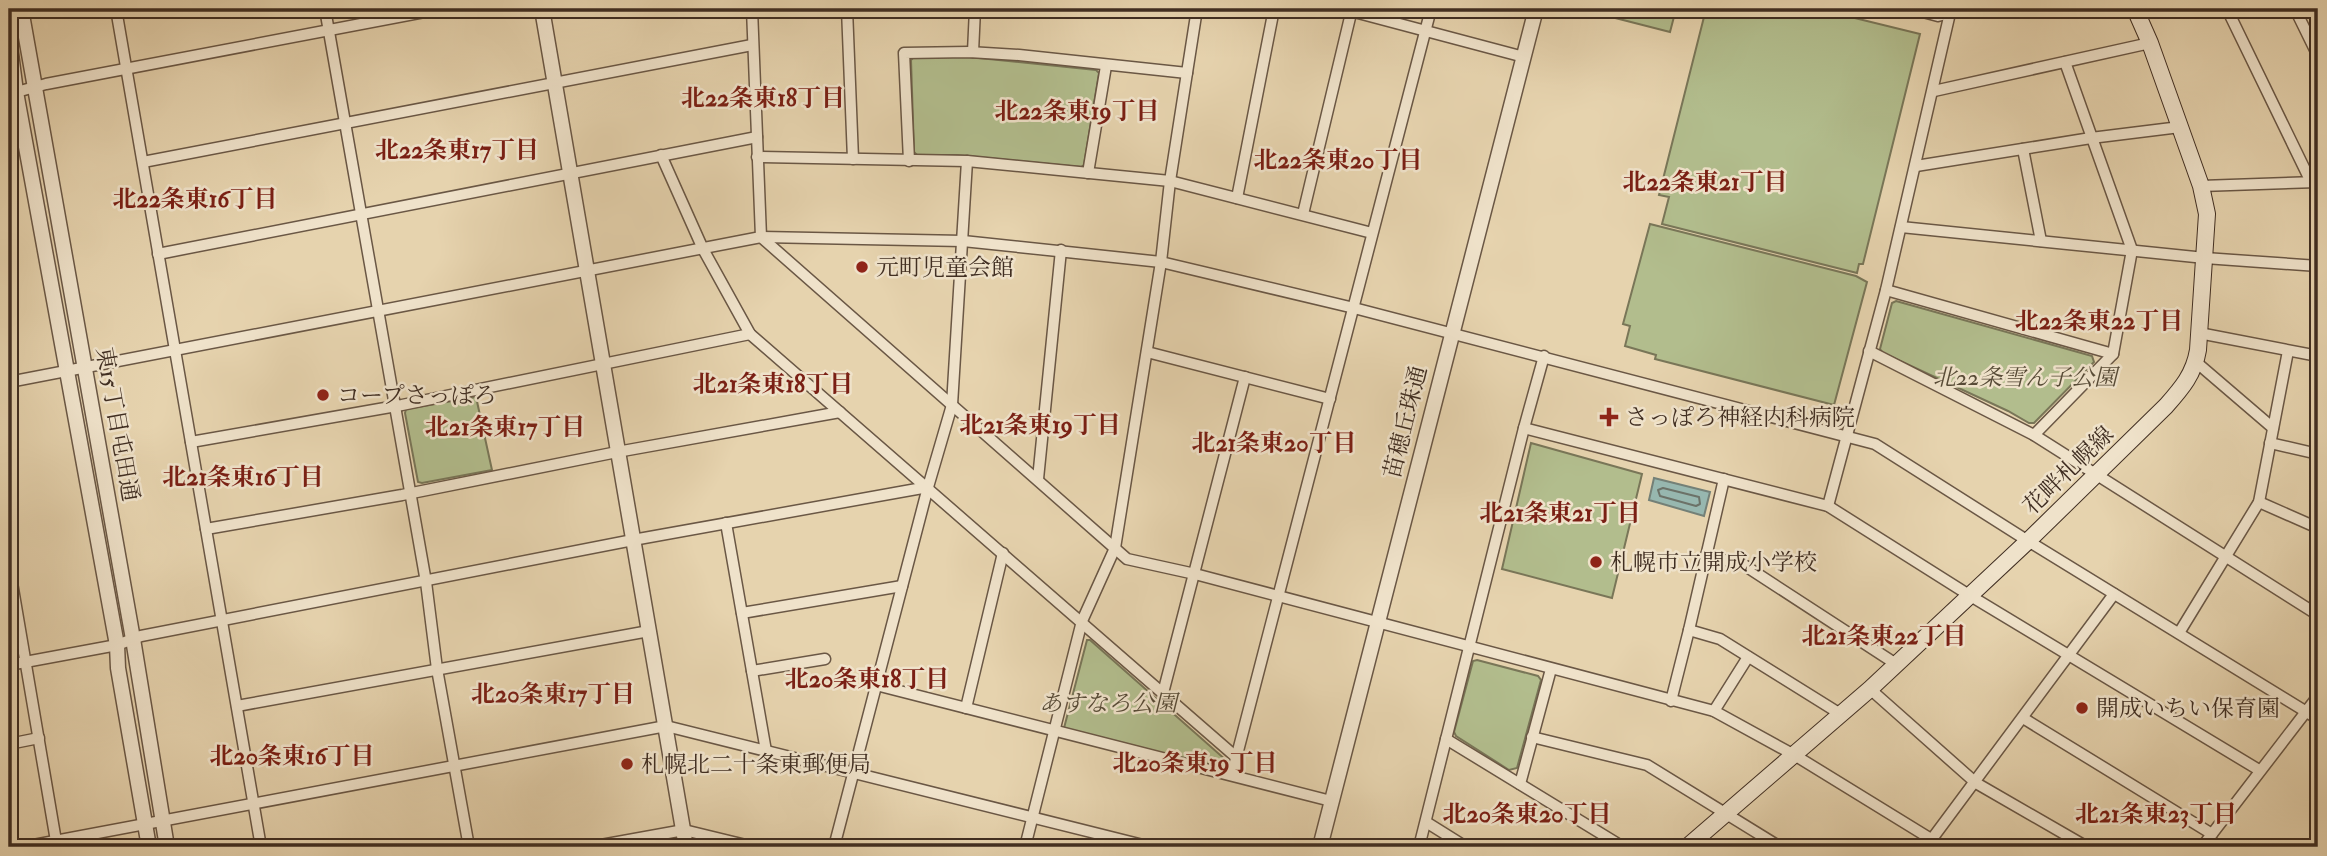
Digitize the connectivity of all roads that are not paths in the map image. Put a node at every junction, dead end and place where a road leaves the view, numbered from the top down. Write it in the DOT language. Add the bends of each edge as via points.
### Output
graph roads {
  1 [pos="21,9"];
  2 [pos="116,9"];
  3 [pos="325,9"];
  4 [pos="440,9"];
  5 [pos="542,9"];
  6 [pos="752,9"];
  7 [pos="847,9"];
  8 [pos="975,9"];
  9 [pos="1197,9"];
  10 [pos="1274,9"];
  11 [pos="1349,9"];
  12 [pos="1431,9"];
  13 [pos="1536,9"];
  14 [pos="1915,9"];
  15 [pos="1966,9"];
  16 [pos="2135,9"];
  17 [pos="2227,9"];
  18 [pos="2295,9"];
  19 [pos="1950,13"];
  20 [pos="328,30"];
  21 [pos="1426,30"];
  22 [pos="9,38"];
  23 [pos="2150,44"];
  24 [pos="752,45"];
  25 [pos="974,52"];
  26 [pos="2318,56"];
  27 [pos="1524,57"];
  28 [pos="2065,62"];
  29 [pos="1106,66"];
  30 [pos="126,68"];
  31 [pos="1187,74"];
  32 [pos="555,84"];
  33 [pos="35,86"];
  34 [pos="1934,91"];
  35 [pos="12,93"];
  36 [pos="345,125"];
  37 [pos="2180,127"];
  38 [pos="757,137"];
  39 [pos="2091,138"];
  40 [pos="2023,149"];
  41 [pos="661,155"];
  42 [pos="757,157"];
  43 [pos="853,159"];
  44 [pos="909,161"];
  45 [pos="967,161"];
  46 [pos="143,162"];
  47 [pos="1916,166"];
  48 [pos="1088,173"];
  49 [pos="570,175"];
  50 [pos="1170,181"];
  51 [pos="2315,182"];
  52 [pos="2201,186"];
  53 [pos="1237,198"];
  54 [pos="1303,214"];
  55 [pos="361,215"];
  56 [pos="1901,226"];
  57 [pos="1372,233"];
  58 [pos="761,237"];
  59 [pos="963,241"];
  60 [pos="2041,241"];
  61 [pos="703,248"];
  62 [pos="1061,250"];
  63 [pos="2132,250"];
  64 [pos="158,254"];
  65 [pos="2205,258"];
  66 [pos="1161,262"];
  67 [pos="2318,266"];
  68 [pos="586,271"];
  69 [pos="1885,290"];
  70 [pos="1354,308"];
  71 [pos="378,312"];
  72 [pos="1452,333"];
  73 [pos="2199,333"];
  74 [pos="750,334"];
  75 [pos="175,351"];
  76 [pos="1869,351"];
  77 [pos="2288,351"];
  78 [pos="1147,352"];
  79 [pos="2113,354"];
  80 [pos="1544,356"];
  81 [pos="2318,356"];
  82 [pos="2196,362"];
  83 [pos="602,363"];
  84 [pos="85,368"];
  85 [pos="67,371"];
  86 [pos="1245,377"];
  87 [pos="9,382"];
  88 [pos="1330,399"];
  89 [pos="952,405"];
  90 [pos="395,406"];
  91 [pos="840,412"];
  92 [pos="1524,428"];
  93 [pos="2273,428"];
  94 [pos="2034,435"];
  95 [pos="1847,436"];
  96 [pos="191,442"];
  97 [pos="2270,443"];
  98 [pos="617,452"];
  99 [pos="2318,454"];
  100 [pos="2097,474"];
  101 [pos="1724,479"];
  102 [pos="1038,480"];
  103 [pos="928,486"];
  104 [pos="410,493"];
  105 [pos="2259,502"];
  106 [pos="1828,506"];
  107 [pos="726,523"];
  108 [pos="2318,528"];
  109 [pos="206,529"];
  110 [pos="633,540"];
  111 [pos="2028,541"];
  112 [pos="1115,548"];
  113 [pos="1003,553"];
  114 [pos="1706,555"];
  115 [pos="2227,556"];
  116 [pos="9,566"];
  117 [pos="1195,574"];
  118 [pos="426,582"];
  119 [pos="902,586"];
  120 [pos="2115,594"];
  121 [pos="1969,595"];
  122 [pos="1279,597"];
  123 [pos="741,613"];
  124 [pos="2318,615"];
  125 [pos="222,621"];
  126 [pos="1082,621"];
  127 [pos="1377,622"];
  128 [pos="1689,630"];
  129 [pos="649,631"];
  130 [pos="2179,633"];
  131 [pos="133,639"];
  132 [pos="117,645"];
  133 [pos="1470,647"];
  134 [pos="2068,656"];
  135 [pos="1748,657"];
  136 [pos="825,659"];
  137 [pos="26,662"];
  138 [pos="1896,664"];
  139 [pos="9,665"];
  140 [pos="437,669"];
  141 [pos="1551,669"];
  142 [pos="752,671"];
  143 [pos="876,685"];
  144 [pos="1870,689"];
  145 [pos="1163,693"];
  146 [pos="2318,696"];
  147 [pos="1671,701"];
  148 [pos="237,706"];
  149 [pos="966,708"];
  150 [pos="1714,711"];
  151 [pos="2306,712"];
  152 [pos="1842,715"];
  153 [pos="2024,718"];
  154 [pos="2318,719"];
  155 [pos="666,726"];
  156 [pos="1056,733"];
  157 [pos="1532,737"];
  158 [pos="39,738"];
  159 [pos="1446,739"];
  160 [pos="9,744"];
  161 [pos="766,751"];
  162 [pos="1796,755"];
  163 [pos="1236,757"];
  164 [pos="453,764"];
  165 [pos="2259,770"];
  166 [pos="853,772"];
  167 [pos="1231,774"];
  168 [pos="1976,783"];
  169 [pos="1520,784"];
  170 [pos="1331,801"];
  171 [pos="253,804"];
  172 [pos="1725,814"];
  173 [pos="1033,818"];
  174 [pos="162,821"];
  175 [pos="1426,822"];
  176 [pos="146,823"];
  177 [pos="684,830"];
  178 [pos="2212,834"];
  179 [pos="56,841"];
  180 [pos="1929,844"];
  181 [pos="23,847"];
  182 [pos="149,847"];
  183 [pos="167,847"];
  184 [pos="261,847"];
  185 [pos="469,847"];
  186 [pos="590,847"];
  187 [pos="687,847"];
  188 [pos="754,847"];
  189 [pos="834,847"];
  190 [pos="1025,847"];
  191 [pos="1151,847"];
  192 [pos="1320,847"];
  193 [pos="1419,847"];
  194 [pos="1466,847"];
  195 [pos="1623,847"];
  196 [pos="1688,847"];
  197 [pos="1780,847"];
  198 [pos="1944,847"];
  199 [pos="2087,847"];
  200 [pos="2203,847"];
  1 -- 33 [label="street, 東15丁目屯田通"];
  2 -- 30 [label="street"];
  3 -- 20 [label="street"];
  4 -- 20 [label="street"];
  5 -- 32 [label="street"];
  6 -- 24 [label="street"];
  7 -- 43 [label="street"];
  8 -- 25 [label="street"];
  9 -- 31 [label="street"];
  10 -- 53 [label="street"];
  11 -- 21 [label="street"];
  11 -- 54 [label="street"];
  12 -- 21 [label="street"];
  13 -- 27 [label="street, 苗穂丘珠通"];
  14 -- 19 [label="street" via="1938,16"];
  15 -- 19 [label="street"];
  16 -- 23 [label="main road, 花畔札幌線"];
  17 -- 51 [label="street"];
  18 -- 26 [label="street"];
  19 -- 34 [label="street"];
  20 -- 30 [label="street"];
  20 -- 36 [label="street"];
  21 -- 27 [label="street"];
  21 -- 57 [label="street"];
  22 -- 35 [label="street, 東15丁目屯田通"];
  23 -- 28 [label="street"];
  23 -- 37 [label="main road, 花畔札幌線"];
  24 -- 32 [label="street"];
  24 -- 38 [label="street"];
  25 -- 29 [label="street"];
  25 -- 44 [label="street" via="904,53"];
  27 -- 72 [label="street, 苗穂丘珠通"];
  28 -- 34 [label="street"];
  28 -- 39 [label="street"];
  29 -- 31 [label="street"];
  29 -- 48 [label="street"];
  30 -- 33 [label="street"];
  30 -- 46 [label="street"];
  31 -- 50 [label="street"];
  32 -- 36 [label="street"];
  32 -- 49 [label="street"];
  33 -- 35 [label="street"];
  33 -- 84 [label="street, 東15丁目屯田通"];
  34 -- 47 [label="street"];
  35 -- 85 [label="street, 東15丁目屯田通"];
  36 -- 46 [label="street"];
  36 -- 55 [label="street"];
  37 -- 39 [label="street"];
  37 -- 52 [label="main road, 花畔札幌線"];
  38 -- 41 [label="street"];
  38 -- 42 [label="street"];
  39 -- 40 [label="street"];
  39 -- 63 [label="street"];
  40 -- 47 [label="street"];
  40 -- 60 [label="street"];
  41 -- 49 [label="street"];
  41 -- 61 [label="street"];
  42 -- 43 [label="street"];
  42 -- 58 [label="street"];
  43 -- 44 [label="street"];
  44 -- 45 [label="street"];
  45 -- 48 [label="street"];
  45 -- 59 [label="street"];
  46 -- 64 [label="street"];
  47 -- 56 [label="street"];
  48 -- 50 [label="street"];
  49 -- 55 [label="street"];
  49 -- 68 [label="street"];
  50 -- 53 [label="street"];
  50 -- 66 [label="street"];
  51 -- 52 [label="street"];
  52 -- 65 [label="main road, 花畔札幌線" via="2207,214"];
  53 -- 54 [label="street"];
  54 -- 57 [label="street"];
  55 -- 64 [label="street"];
  55 -- 71 [label="street"];
  56 -- 60 [label="street"];
  56 -- 69 [label="street"];
  57 -- 70 [label="street"];
  58 -- 59 [label="street"];
  58 -- 61 [label="street"];
  58 -- 89 [label="street"];
  59 -- 62 [label="street"];
  59 -- 89 [label="street"];
  60 -- 63 [label="street"];
  61 -- 68 [label="street"];
  61 -- 74 [label="street"];
  62 -- 66 [label="street"];
  62 -- 102 [label="street"];
  63 -- 65 [label="street"];
  63 -- 79 [label="street"];
  64 -- 75 [label="street"];
  65 -- 67 [label="street"];
  65 -- 73 [label="main road, 花畔札幌線"];
  66 -- 70 [label="street"];
  66 -- 78 [label="street"];
  68 -- 71 [label="street"];
  68 -- 83 [label="street"];
  69 -- 76 [label="street"];
  69 -- 79 [label="street"];
  70 -- 72 [label="street"];
  70 -- 88 [label="street"];
  71 -- 75 [label="street"];
  71 -- 90 [label="street"];
  72 -- 80 [label="street"];
  72 -- 127 [label="street, 苗穂丘珠通"];
  73 -- 77 [label="street"];
  73 -- 82 [label="main road, 花畔札幌線"];
  74 -- 83 [label="street"];
  74 -- 91 [label="street"];
  75 -- 84 [label="street"];
  75 -- 96 [label="street"];
  76 -- 94 [label="street"];
  76 -- 95 [label="street"];
  77 -- 81 [label="street"];
  77 -- 93 [label="street"];
  78 -- 86 [label="street"];
  78 -- 112 [label="street"];
  79 -- 94 [label="street"];
  80 -- 92 [label="street"];
  80 -- 95 [label="street"];
  82 -- 93 [label="street"];
  82 -- 100 [label="main road, 花畔札幌線" via="2187,382 2166,406"];
  83 -- 90 [label="street"];
  83 -- 98 [label="street"];
  84 -- 85 [label="street"];
  84 -- 131 [label="street, 東15丁目屯田通"];
  85 -- 87 [label="street"];
  85 -- 132 [label="street, 東15丁目屯田通"];
  86 -- 88 [label="street"];
  86 -- 117 [label="street"];
  88 -- 122 [label="street"];
  89 -- 102 [label="street"];
  89 -- 103 [label="street"];
  90 -- 96 [label="street"];
  90 -- 104 [label="street"];
  91 -- 98 [label="street"];
  91 -- 103 [label="street"];
  92 -- 101 [label="street"];
  92 -- 133 [label="street"];
  93 -- 97 [label="street"];
  94 -- 100 [label="street"];
  95 -- 106 [label="street"];
  95 -- 111 [label="street" via="1875,444"];
  96 -- 109 [label="street"];
  97 -- 99 [label="street"];
  97 -- 105 [label="street"];
  98 -- 104 [label="street"];
  98 -- 110 [label="street"];
  100 -- 111 [label="main road, 花畔札幌線"];
  100 -- 115 [label="street"];
  101 -- 106 [label="street"];
  101 -- 114 [label="street"];
  102 -- 112 [label="street"];
  103 -- 107 [label="street"];
  103 -- 113 [label="street"];
  103 -- 119 [label="street"];
  104 -- 109 [label="street"];
  104 -- 118 [label="street"];
  105 -- 108 [label="street"];
  105 -- 115 [label="street"];
  106 -- 121 [label="street"];
  107 -- 110 [label="street"];
  107 -- 123 [label="street"];
  109 -- 125 [label="street"];
  110 -- 118 [label="street"];
  110 -- 129 [label="street"];
  111 -- 120 [label="street"];
  111 -- 121 [label="main road, 花畔札幌線"];
  112 -- 117 [label="street" via="1127,559"];
  112 -- 126 [label="street"];
  113 -- 126 [label="street"];
  113 -- 149 [label="street"];
  114 -- 128 [label="street"];
  114 -- 138 [label="street" via="1744,565"];
  115 -- 124 [label="street"];
  115 -- 130 [label="street"];
  116 -- 137 [label="street"];
  117 -- 122 [label="street"];
  117 -- 145 [label="street"];
  118 -- 125 [label="street"];
  118 -- 140 [label="street"];
  119 -- 123 [label="street"];
  119 -- 143 [label="street"];
  120 -- 130 [label="street"];
  120 -- 134 [label="street"];
  121 -- 134 [label="street"];
  121 -- 138 [label="main road, 花畔札幌線"];
  122 -- 127 [label="street"];
  122 -- 163 [label="street"];
  123 -- 142 [label="street"];
  125 -- 131 [label="street"];
  125 -- 148 [label="street"];
  126 -- 145 [label="street"];
  126 -- 156 [label="street"];
  127 -- 133 [label="street"];
  127 -- 170 [label="street, 苗穂丘珠通"];
  128 -- 135 [label="street" via="1720,639"];
  128 -- 147 [label="street"];
  129 -- 140 [label="street"];
  129 -- 155 [label="street"];
  130 -- 151 [label="street"];
  131 -- 132 [label="street"];
  131 -- 174 [label="street, 東15丁目屯田通"];
  132 -- 137 [label="street"];
  132 -- 176 [label="street, 東15丁目屯田通"];
  133 -- 141 [label="street"];
  133 -- 159 [label="street"];
  134 -- 153 [label="street"];
  134 -- 165 [label="street"];
  135 -- 150 [label="street"];
  135 -- 152 [label="street"];
  136 -- 142 [label="street"];
  137 -- 139 [label="street"];
  137 -- 158 [label="street"];
  138 -- 144 [label="main road, 花畔札幌線"];
  140 -- 148 [label="street"];
  140 -- 164 [label="street"];
  141 -- 147 [label="street"];
  141 -- 157 [label="street"];
  142 -- 161 [label="street"];
  143 -- 149 [label="street"];
  143 -- 166 [label="street"];
  144 -- 152 [label="main road, 花畔札幌線"];
  144 -- 168 [label="street"];
  145 -- 163 [label="street"];
  146 -- 151 [label="street"];
  147 -- 150 [label="street"];
  148 -- 171 [label="street"];
  149 -- 156 [label="street"];
  150 -- 162 [label="street"];
  151 -- 154 [label="street"];
  151 -- 165 [label="street"];
  152 -- 162 [label="main road, 花畔札幌線"];
  153 -- 168 [label="street"];
  153 -- 178 [label="street"];
  155 -- 161 [label="street"];
  155 -- 164 [label="street"];
  155 -- 177 [label="street"];
  156 -- 167 [label="street"];
  156 -- 173 [label="street"];
  157 -- 169 [label="street"];
  157 -- 172 [label="street" via="1647,765"];
  158 -- 160 [label="street"];
  158 -- 179 [label="street"];
  159 -- 169 [label="street"];
  159 -- 175 [label="street"];
  161 -- 166 [label="street"];
  162 -- 172 [label="main road, 花畔札幌線"];
  162 -- 180 [label="street"];
  163 -- 167 [label="street"];
  164 -- 171 [label="street"];
  164 -- 185 [label="street"];
  165 -- 178 [label="street"];
  166 -- 173 [label="street"];
  166 -- 189 [label="street"];
  167 -- 170 [label="street"];
  168 -- 180 [label="street"];
  168 -- 199 [label="street"];
  169 -- 195 [label="street"];
  170 -- 192 [label="street, 苗穂丘珠通"];
  171 -- 174 [label="street"];
  171 -- 184 [label="street"];
  172 -- 196 [label="main road, 花畔札幌線"];
  172 -- 197 [label="street"];
  173 -- 190 [label="street"];
  173 -- 191 [label="street"];
  174 -- 176 [label="street"];
  174 -- 183 [label="street, 東15丁目屯田通"];
  175 -- 193 [label="street"];
  175 -- 194 [label="street"];
  176 -- 179 [label="street"];
  176 -- 182 [label="street, 東15丁目屯田通"];
  177 -- 186 [label="street"];
  177 -- 187 [label="street"];
  177 -- 188 [label="street"];
  178 -- 200 [label="street"];
  179 -- 181 [label="street"];
  180 -- 198 [label="street"];
}
